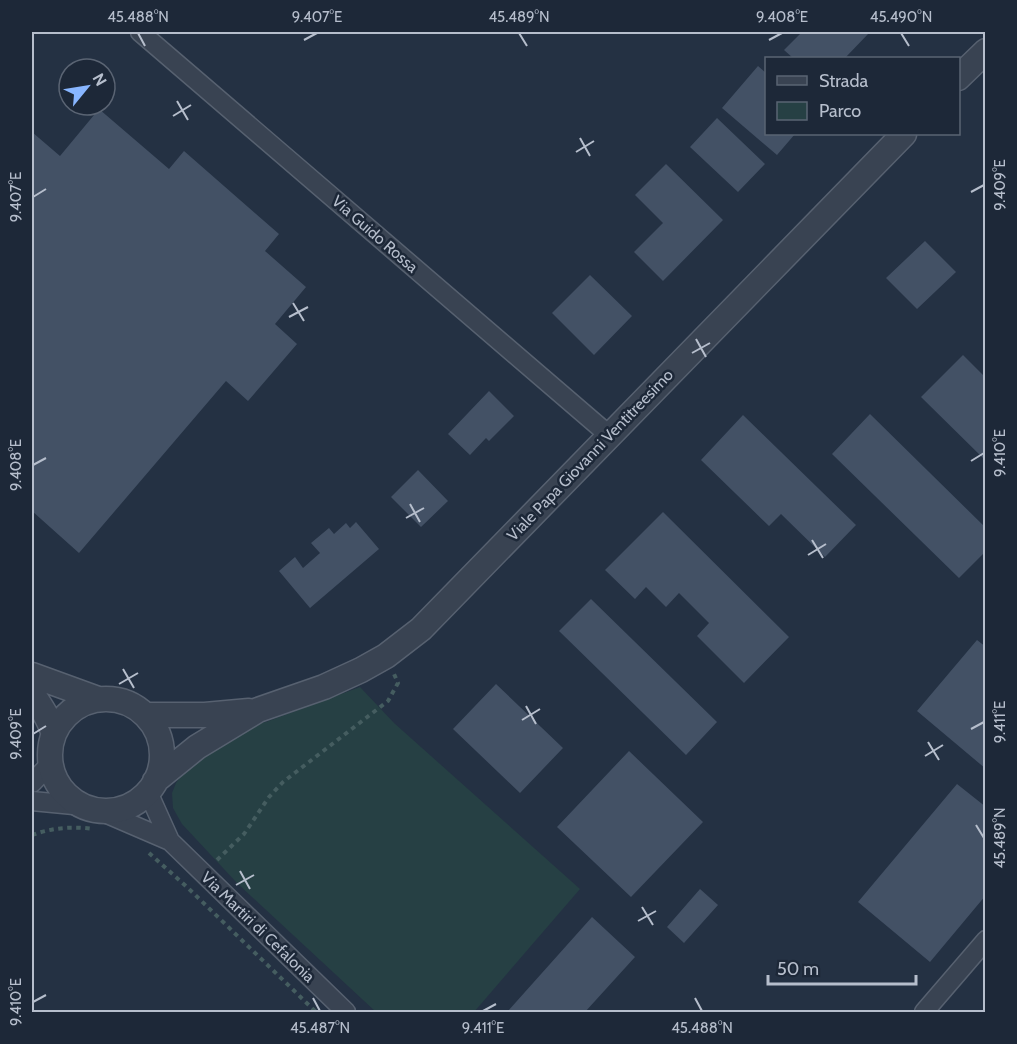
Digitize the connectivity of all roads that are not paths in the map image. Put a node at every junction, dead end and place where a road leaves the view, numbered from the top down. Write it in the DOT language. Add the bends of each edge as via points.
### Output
graph roads {
  1 [pos="140,32"];
  2 [pos="986,51"];
  3 [pos="960,76"];
  4 [pos="896,142"];
  5 [pos="610,436"];
  6 [pos="32,675"];
  7 [pos="32,693"];
  8 [pos="98,699"];
  9 [pos="258,710"];
  10 [pos="146,715"];
  11 [pos="54,734"];
  12 [pos="51,763"];
  13 [pos="32,783"];
  14 [pos="152,787"];
  15 [pos="32,801"];
  16 [pos="93,816"];
  17 [pos="170,841"];
  18 [pos="986,940"];
  19 [pos="346,1012"];
  20 [pos="924,1012"];
  1 -- 5 [label="street, Via Guido Rossa"];
  2 -- 3 [label="street"];
  4 -- 5 [label="street, Viale Papa Giovanni Ventitreesimo"];
  5 -- 9 [label="street, Viale Papa Giovanni Ventitreesimo" via="421,629 386,656 324,687"];
  6 -- 8 [label="street"];
  7 -- 11 [label="street"];
  8 -- 10 [label="street" via="124,702"];
  8 -- 11 [label="street" via="71,711"];
  9 -- 10 [label="street, Viale Papa Giovanni Ventitreesimo"];
  9 -- 14 [label="street, Viale Papa Giovanni Ventitreesimo" via="197,747"];
  10 -- 14 [label="street" via="162,747 161,764"];
  11 -- 12 [label="street"];
  12 -- 13 [label="street"];
  12 -- 16 [label="street" via="62,789"];
  14 -- 16 [label="street" via="133,804"];
  14 -- 17 [label="street, Via Martiri di Cefalonia"];
  15 -- 16 [label="street"];
  16 -- 17 [label="street, Via Martiri di Cefalonia"];
  17 -- 19 [label="street, Via Martiri di Cefalonia"];
  18 -- 20 [label="street"];
}
